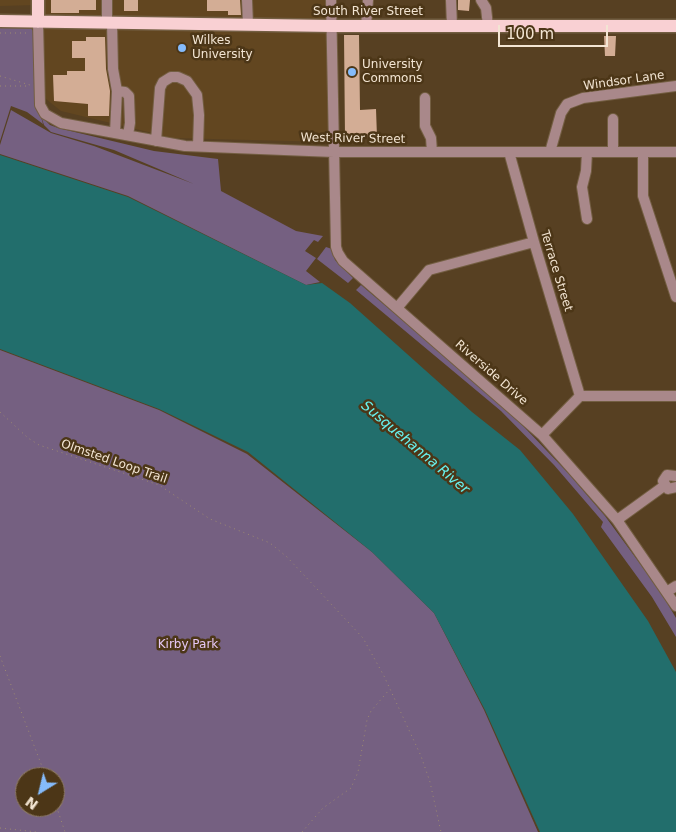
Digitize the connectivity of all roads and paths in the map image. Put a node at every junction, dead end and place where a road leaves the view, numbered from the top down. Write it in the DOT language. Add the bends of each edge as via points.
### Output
graph roads {
  1 [pos="38,0"];
  2 [pos="107,0"];
  3 [pos="247,0"];
  4 [pos="332,0"];
  5 [pos="368,0"];
  6 [pos="451,0"];
  7 [pos="482,0"];
  8 [pos="0,21"];
  9 [pos="38,22"];
  10 [pos="109,23"];
  11 [pos="248,24"];
  12 [pos="332,26"];
  13 [pos="366,26"];
  14 [pos="452,26"];
  15 [pos="488,26"];
  16 [pos="676,26"];
  17 [pos="0,33"];
  18 [pos="31,33"];
  19 [pos="0,76"];
  20 [pos="32,77"];
  21 [pos="0,86"];
  22 [pos="32,86"];
  23 [pos="676,86"];
  24 [pos="117,91"];
  25 [pos="425,98"];
  26 [pos="613,120"];
  27 [pos="115,133"];
  28 [pos="128,135"];
  29 [pos="156,140"];
  30 [pos="198,146"];
  31 [pos="334,152"];
  32 [pos="432,152"];
  33 [pos="510,152"];
  34 [pos="550,152"];
  35 [pos="587,152"];
  36 [pos="613,152"];
  37 [pos="643,152"];
  38 [pos="676,152"];
  39 [pos="587,220"];
  40 [pos="534,242"];
  41 [pos="676,297"];
  42 [pos="397,308"];
  43 [pos="580,396"];
  44 [pos="676,396"];
  45 [pos="0,412"];
  46 [pos="542,434"];
  47 [pos="676,476"];
  48 [pos="664,486"];
  49 [pos="676,487"];
  50 [pos="617,520"];
  51 [pos="672,588"];
  52 [pos="676,606"];
  53 [pos="0,656"];
  54 [pos="390,688"];
  55 [pos="42,767"];
  56 [pos="60,817"];
  57 [pos="0,828"];
  58 [pos="37,832"];
  59 [pos="66,832"];
  60 [pos="302,832"];
  61 [pos="441,832"];
  1 -- 9 [label="main road"];
  2 -- 10 [label="street"];
  3 -- 11 [label="street"];
  4 -- 12 [label="street, Riverside Drive"];
  5 -- 13 [label="street"];
  6 -- 14 [label="street"];
  7 -- 15 [label="street"];
  8 -- 9 [label="main road, South River Street"];
  9 -- 10 [label="main road, South River Street"];
  9 -- 27 [label="street, West River Street" via="40,105 46,114 53,120"];
  10 -- 11 [label="main road, South River Street"];
  10 -- 24 [label="street"];
  11 -- 12 [label="main road, South River Street"];
  12 -- 13 [label="main road, South River Street"];
  12 -- 31 [label="street, Riverside Drive"];
  13 -- 14 [label="main road, South River Street"];
  14 -- 15 [label="main road, South River Street"];
  15 -- 16 [label="main road, South River Street"];
  17 -- 18 [label="path"];
  19 -- 22 [label="path"];
  20 -- 22 [label="path"];
  21 -- 22 [label="path"];
  23 -- 34 [label="street, Windsor Lane" via="583,98 567,104 561,113"];
  24 -- 27 [label="street"];
  24 -- 28 [label="street" via="129,96"];
  25 -- 32 [label="street" via="425,126 431,138"];
  26 -- 36 [label="street"];
  27 -- 28 [label="street, West River Street"];
  28 -- 29 [label="street, West River Street"];
  29 -- 30 [label="street, West River Street"];
  29 -- 30 [label="street" via="160,88 171,77 178,77 187,81 197,95"];
  30 -- 31 [label="street, West River Street"];
  31 -- 32 [label="street, West River Street"];
  31 -- 42 [label="street, Riverside Drive" via="336,247 343,261"];
  32 -- 33 [label="street, West River Street"];
  33 -- 34 [label="street, West River Street"];
  33 -- 40 [label="street, Terrace Street"];
  34 -- 35 [label="street, West River Street"];
  35 -- 36 [label="street, West River Street"];
  35 -- 39 [label="street" via="582,187"];
  36 -- 37 [label="street, West River Street"];
  37 -- 38 [label="street, West River Street"];
  37 -- 41 [label="street" via="643,196"];
  40 -- 42 [label="street" via="429,270"];
  40 -- 43 [label="street, Terrace Street"];
  42 -- 46 [label="street, Riverside Drive"];
  43 -- 44 [label="street"];
  43 -- 46 [label="street"];
  45 -- 54 [label="path, Olmsted Loop Trail" via="39,445 159,485 210,519 270,543 363,638"];
  46 -- 50 [label="street, Riverside Drive"];
  47 -- 48 [label="street" via="665,476"];
  48 -- 49 [label="street"];
  48 -- 50 [label="street"];
  50 -- 51 [label="street, Riverside Drive"];
  51 -- 52 [label="street, Riverside Drive"];
  53 -- 55 [label="path"];
  54 -- 60 [label="path" via="367,720 358,772 350,788 322,808"];
  54 -- 61 [label="path, Olmsted Loop Trail" via="421,756"];
  56 -- 59 [label="path"];
  57 -- 58 [label="path"];
}
